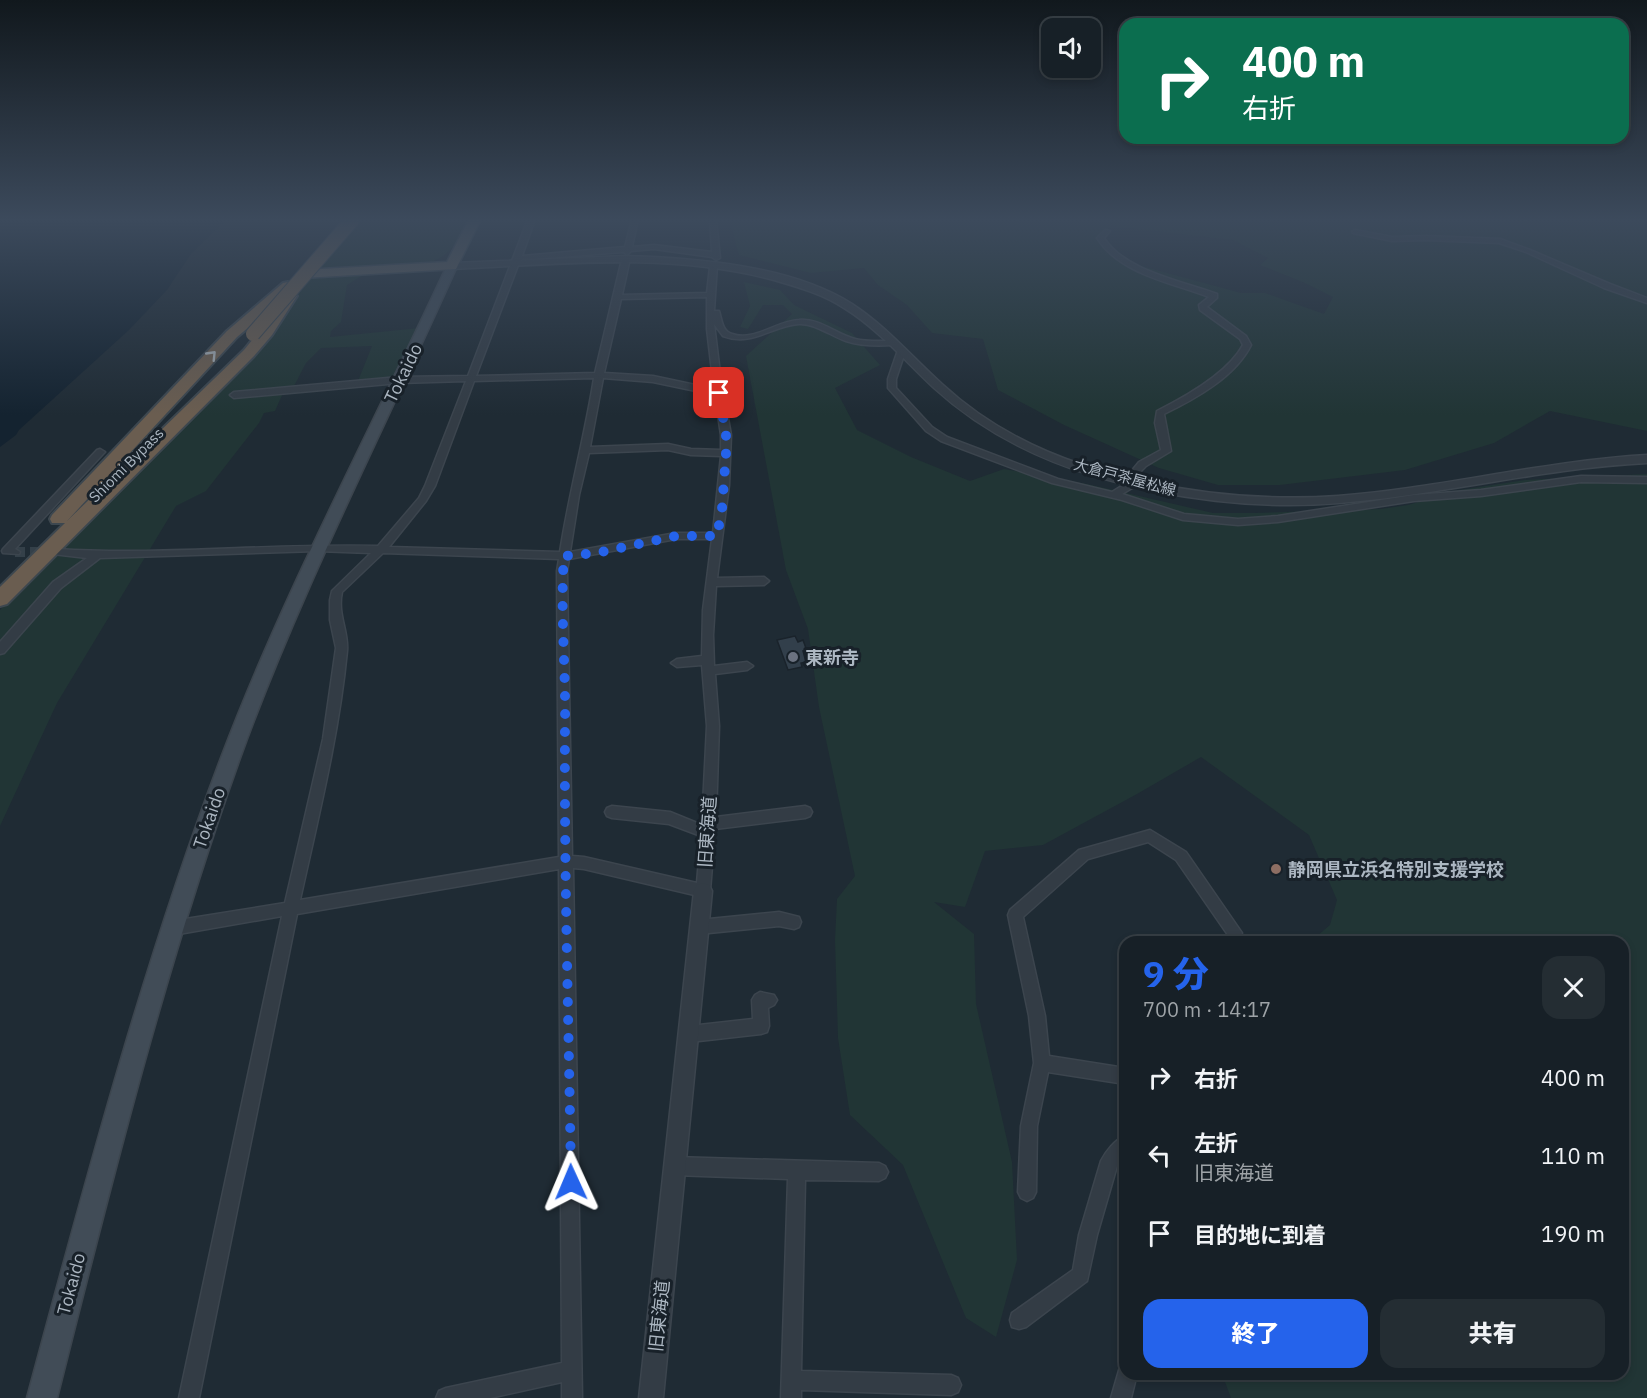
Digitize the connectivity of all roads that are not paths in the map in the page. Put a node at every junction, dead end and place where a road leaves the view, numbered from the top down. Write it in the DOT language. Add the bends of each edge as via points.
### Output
graph roads {
  1 [pos="291,284"];
  2 [pos="297,284"];
  3 [pos="297,284"];
  4 [pos="444,284"];
  5 [pos="508,284"];
  6 [pos="621,284"];
  7 [pos="712,284"];
  8 [pos="801,284"];
  9 [pos="1182,284"];
  10 [pos="1603,284"];
  11 [pos="710,295"];
  12 [pos="618,297"];
  13 [pos="1647,301"];
  14 [pos="710,312"];
  15 [pos="253,334"];
  16 [pos="892,343"];
  17 [pos="901,352"];
  18 [pos="599,375"];
  19 [pos="471,377"];
  20 [pos="399,380"];
  21 [pos="719,393"];
  22 [pos="234,395"];
  23 [pos="585,450"];
  24 [pos="100,452"];
  25 [pos="726,453"];
  26 [pos="1647,459"];
  27 [pos="1647,480"];
  28 [pos="1130,481"];
  29 [pos="1113,495"];
  30 [pos="717,536"];
  31 [pos="317,548"];
  32 [pos="57,552"];
  33 [pos="379,552"];
  34 [pos="99,555"];
  35 [pos="564,556"];
  36 [pos="9,557"];
  37 [pos="764,581"];
  38 [pos="712,582"];
  39 [pos="0,583"];
  40 [pos="0,598"];
  41 [pos="0,650"];
  42 [pos="677,663"];
  43 [pos="707,666"];
  44 [pos="747,666"];
  45 [pos="612,812"];
  46 [pos="805,812"];
  47 [pos="708,829"];
  48 [pos="565,862"];
  49 [pos="703,891"];
  50 [pos="291,908"];
  51 [pos="794,922"];
  52 [pos="173,927"];
  53 [pos="699,927"];
  54 [pos="1235,933"];
  55 [pos="769,1000"];
  56 [pos="690,1034"];
  57 [pos="1042,1063"];
  58 [pos="1119,1075"];
  59 [pos="1119,1151"];
  60 [pos="674,1166"];
  61 [pos="796,1172"];
  62 [pos="879,1172"];
  63 [pos="1027,1192"];
  64 [pos="1019,1320"];
  65 [pos="573,1370"];
  66 [pos="1126,1380"];
  67 [pos="951,1385"];
  68 [pos="792,1389"];
  69 [pos="42,1398"];
  70 [pos="189,1398"];
  71 [pos="446,1398"];
  72 [pos="572,1398"];
  73 [pos="651,1398"];
  74 [pos="1121,1398"];
  36 -- 1 [label="highway, one-way" via="232,334"];
  2 -- 40 [label="highway" via="249,353"];
  3 -- 15 [label="highway, Shiomi Bypass, bridge"];
  4 -- 20 [label="main road, Tokaido"];
  5 -- 19 [label="street"];
  6 -- 12 [label="street"];
  7 -- 11 [label="street, 旧東海道"];
  8 -- 16 [label="street, 大倉戸茶屋松線" via="849,306"];
  9 -- 28 [label="street" via="1214,296 1203,308 1247,345 1239,359 1202,388 1160,413 1158,421 1167,442 1166,451 1144,461"];
  10 -- 13 [label="street"];
  11 -- 12 [label="street"];
  11 -- 14 [label="street, 旧東海道"];
  12 -- 18 [label="street"];
  14 -- 16 [label="street" via="716,312 720,330 726,336 762,334 805,322 851,341"];
  14 -- 21 [label="street, 旧東海道"];
  15 -- 36 [label="highway, Shiomi Bypass"];
  15 -- 40 [label="highway, Shiomi Bypass"];
  16 -- 17 [label="street, 大倉戸茶屋松線"];
  17 -- 28 [label="street, 大倉戸茶屋松線" via="962,407 994,428 1041,452"];
  17 -- 29 [label="street" via="892,388 929,429 944,439 1055,481"];
  18 -- 19 [label="street"];
  18 -- 21 [label="street" via="653,379"];
  18 -- 23 [label="street"];
  19 -- 20 [label="street"];
  19 -- 33 [label="street" via="430,486"];
  20 -- 22 [label="street"];
  20 -- 31 [label="main road, Tokaido"];
  21 -- 25 [label="street, 旧東海道"];
  23 -- 25 [label="street" via="668,447"];
  23 -- 35 [label="street"];
  24 -- 36 [label="street"];
  25 -- 30 [label="street, 旧東海道"];
  26 -- 28 [label="street, 大倉戸茶屋松線" via="1367,497 1298,500 1195,495"];
  27 -- 29 [label="street" via="1581,479 1238,522 1182,517"];
  28 -- 29 [label="street" via="1124,490"];
  30 -- 35 [label="street" via="676,536"];
  30 -- 38 [label="street, 旧東海道"];
  31 -- 33 [label="street"];
  31 -- 34 [label="street"];
  31 -- 52 [label="main road, Tokaido" via="230,759"];
  32 -- 34 [label="street"];
  33 -- 35 [label="street"];
  33 -- 50 [label="street" via="337,591 336,620 342,648 329,739"];
  34 -- 41 [label="street" via="57,585"];
  35 -- 48 [label="street"];
  36 -- 39 [label="highway"];
  37 -- 38 [label="street"];
  38 -- 43 [label="street, 旧東海道"];
  42 -- 43 [label="street"];
  43 -- 44 [label="street"];
  43 -- 47 [label="street, 旧東海道" via="713,723"];
  45 -- 47 [label="street" via="670,818"];
  46 -- 47 [label="street"];
  47 -- 49 [label="street, 旧東海道"];
  48 -- 49 [label="street"];
  48 -- 50 [label="street"];
  48 -- 65 [label="street"];
  49 -- 53 [label="street, 旧東海道"];
  50 -- 52 [label="street"];
  50 -- 70 [label="street"];
  51 -- 53 [label="street" via="778,919"];
  52 -- 69 [label="main road, Tokaido" via="86,1226"];
  53 -- 56 [label="street, 旧東海道"];
  54 -- 57 [label="street" via="1181,856 1150,836 1084,854 1015,915 1037,1016"];
  55 -- 56 [label="street" via="760,1000 761,1026"];
  56 -- 60 [label="street, 旧東海道"];
  57 -- 58 [label="street"];
  57 -- 63 [label="street" via="1029,1126"];
  59 -- 64 [label="street" via="1110,1161 1088,1235 1081,1275"];
  60 -- 61 [label="street"];
  60 -- 73 [label="street, 旧東海道"];
  61 -- 62 [label="street"];
  61 -- 68 [label="street"];
  65 -- 71 [label="street"];
  65 -- 72 [label="street"];
  66 -- 74 [label="street"];
  67 -- 68 [label="street"];
}
